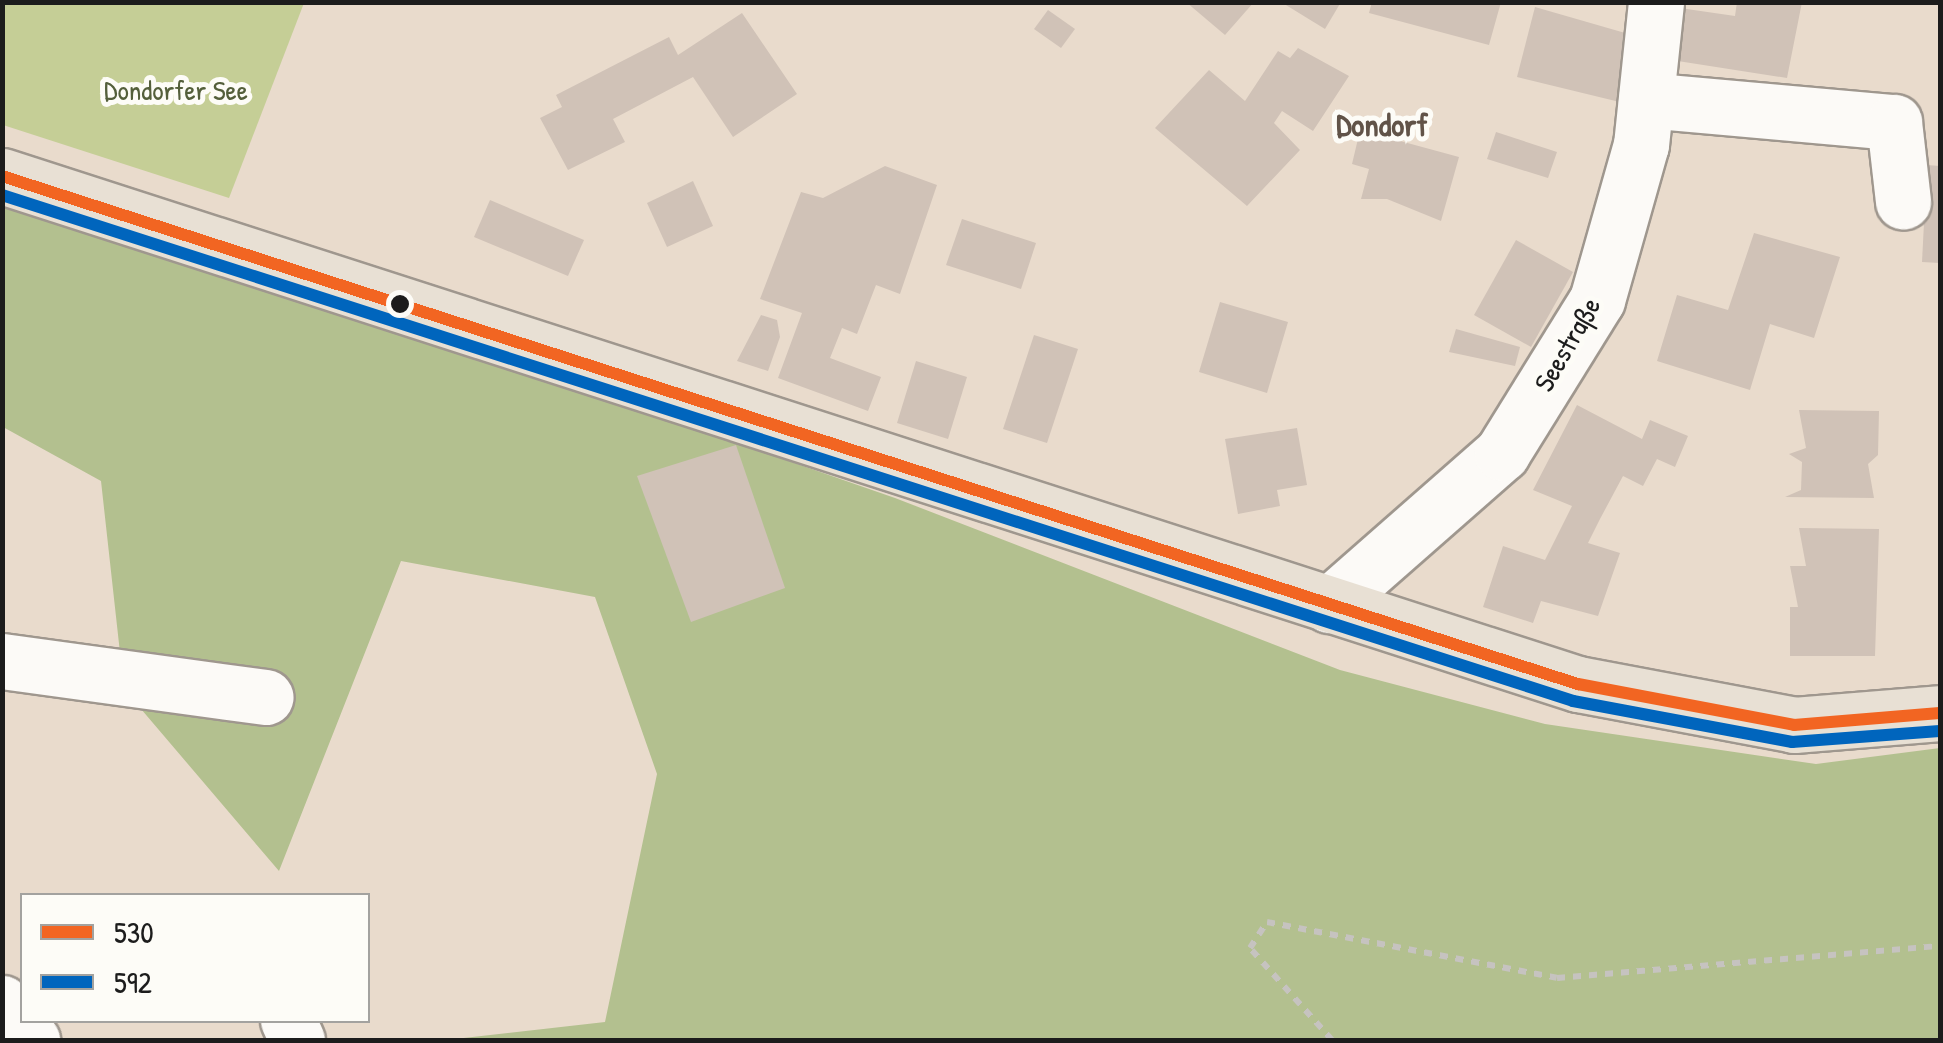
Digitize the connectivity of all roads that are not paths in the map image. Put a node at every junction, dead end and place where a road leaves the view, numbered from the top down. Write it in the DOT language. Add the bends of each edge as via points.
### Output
graph roads {
  1 [pos="1656,2"];
  2 [pos="1646,100"];
  3 [pos="2,176"];
  4 [pos="1903,201"];
  5 [pos="1329,604"];
  6 [pos="2,660"];
  7 [pos="266,698"];
  8 [pos="1940,712"];
  9 [pos="2,1004"];
  10 [pos="32,1040"];
  1 -- 2 [label="street, Seestraße"];
  2 -- 4 [label="street" via="1894,122"];
  2 -- 5 [label="street, Seestraße" via="1597,300 1502,453"];
  3 -- 5 [label="main road"];
  5 -- 8 [label="main road" via="1651,702 1794,725"];
  6 -- 7 [label="street"];
  9 -- 10 [label="street"];
}
